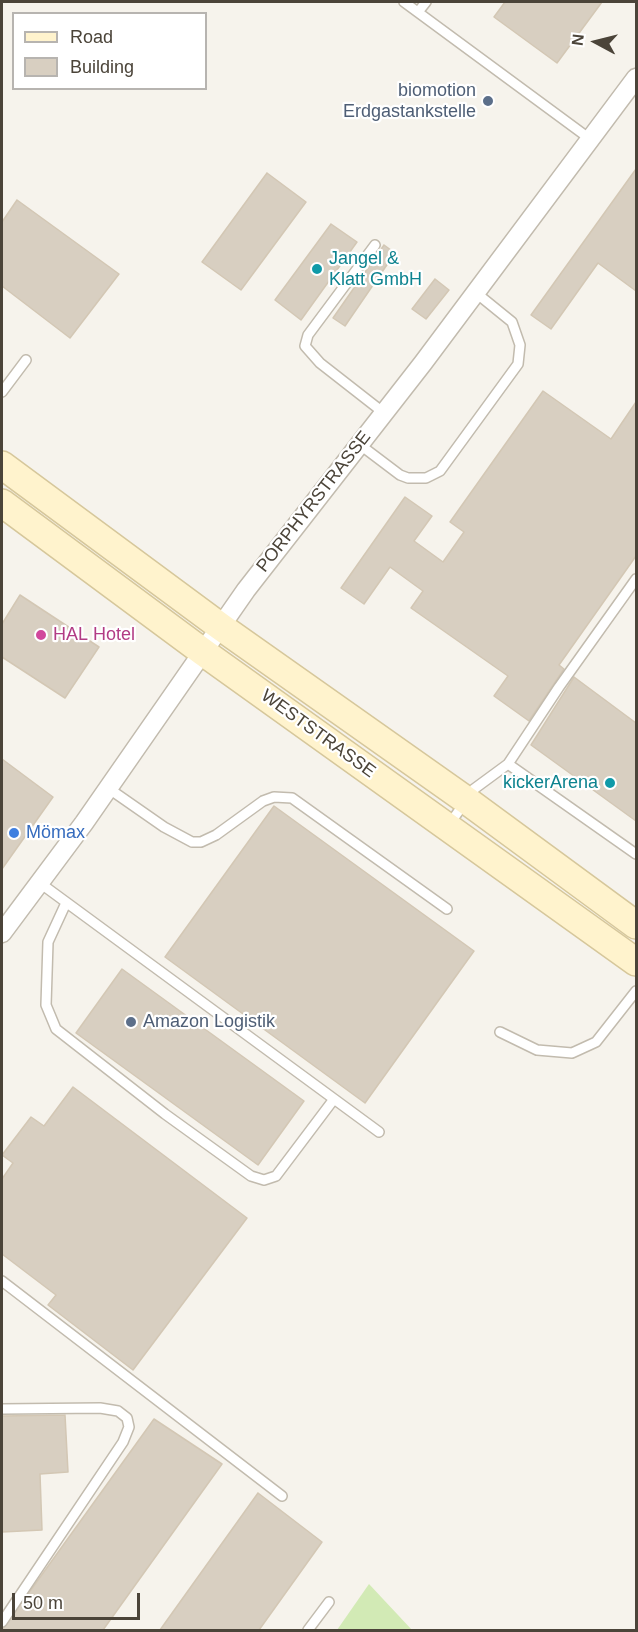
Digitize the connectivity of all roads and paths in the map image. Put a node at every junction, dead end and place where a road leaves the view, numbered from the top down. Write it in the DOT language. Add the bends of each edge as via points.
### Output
graph roads {
  1 [pos="404,2"];
  2 [pos="426,2"];
  3 [pos="418,12"];
  4 [pos="636,78"];
  5 [pos="590,139"];
  6 [pos="375,245"];
  7 [pos="475,292"];
  8 [pos="26,360"];
  9 [pos="2,392"];
  10 [pos="384,413"];
  11 [pos="359,444"];
  12 [pos="2,465"];
  13 [pos="2,503"];
  14 [pos="636,579"];
  15 [pos="221,627"];
  16 [pos="203,652"];
  17 [pos="508,764"];
  18 [pos="108,788"];
  19 [pos="466,800"];
  20 [pos="447,827"];
  21 [pos="636,854"];
  22 [pos="40,883"];
  23 [pos="66,903"];
  24 [pos="447,909"];
  25 [pos="636,925"];
  26 [pos="2,933"];
  27 [pos="636,962"];
  28 [pos="636,991"];
  29 [pos="500,1032"];
  30 [pos="334,1099"];
  31 [pos="379,1132"];
  32 [pos="2,1281"];
  33 [pos="2,1409"];
  34 [pos="282,1496"];
  35 [pos="329,1602"];
  36 [pos="2,1622"];
  37 [pos="308,1630"];
  1 -- 3 [label="lane"];
  2 -- 3 [label="lane"];
  3 -- 5 [label="lane"];
  4 -- 5 [label="street, PORPHYRSTRASSE"];
  5 -- 7 [label="street, PORPHYRSTRASSE"];
  6 -- 10 [label="lane" via="308,334 305,346 320,363"];
  7 -- 10 [label="street, PORPHYRSTRASSE"];
  7 -- 11 [label="lane" via="512,322 520,345 518,364 440,471 426,478 408,478"];
  8 -- 9 [label="lane"];
  10 -- 11 [label="street, PORPHYRSTRASSE"];
  11 -- 15 [label="street, PORPHYRSTRASSE"];
  12 -- 15 [label="main road"];
  13 -- 16 [label="main road, WESTSTRASSE"];
  14 -- 17 [label="lane"];
  15 -- 16 [label="street, PORPHYRSTRASSE"];
  15 -- 19 [label="main road"];
  16 -- 18 [label="street, PORPHYRSTRASSE"];
  16 -- 20 [label="main road, WESTSTRASSE"];
  17 -- 19 [label="lane" via="474,789"];
  17 -- 21 [label="lane"];
  18 -- 22 [label="street, PORPHYRSTRASSE"];
  18 -- 24 [label="lane" via="192,842 216,835 263,801 292,798"];
  19 -- 20 [label="lane"];
  19 -- 25 [label="main road"];
  20 -- 27 [label="main road, WESTSTRASSE"];
  22 -- 23 [label="lane"];
  22 -- 26 [label="street, PORPHYRSTRASSE"];
  23 -- 30 [label="lane"];
  23 -- 30 [label="lane" via="55,923 47,952 46,1005 56,1029 165,1114 251,1176 264,1180 276,1176"];
  28 -- 29 [label="lane" via="596,1042 572,1053 537,1050"];
  30 -- 31 [label="lane"];
  32 -- 34 [label="lane"];
  33 -- 36 [label="lane" via="100,1408 118,1411 129,1427 123,1442"];
  35 -- 37 [label="lane"];
}
